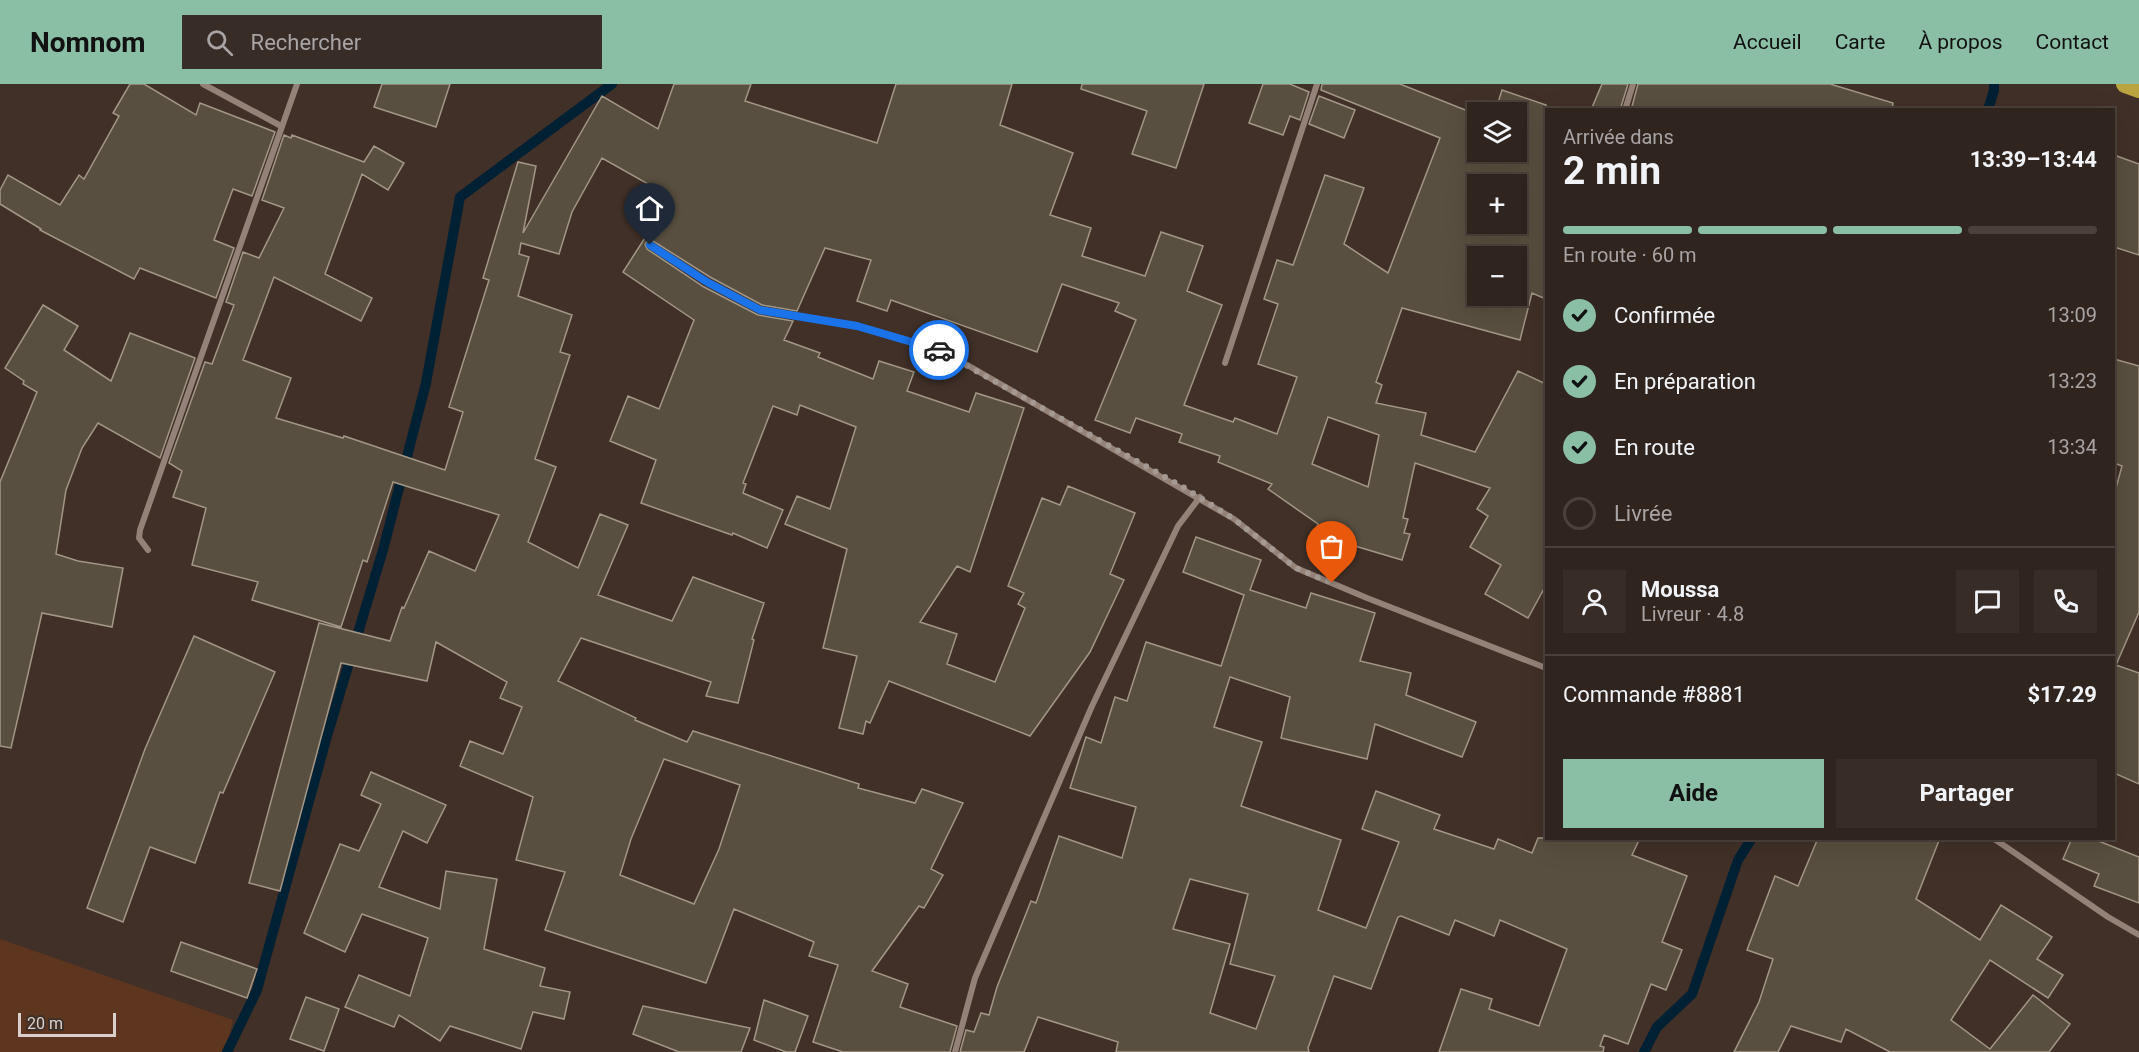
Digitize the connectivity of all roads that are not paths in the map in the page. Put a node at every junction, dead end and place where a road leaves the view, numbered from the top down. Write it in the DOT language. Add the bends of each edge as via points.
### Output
graph roads {
  1 [pos="203,84"];
  2 [pos="297,84"];
  3 [pos="1317,84"];
  4 [pos="1633,84"];
  5 [pos="2125,84"];
  6 [pos="2139,89"];
  7 [pos="1626,108"];
  8 [pos="282,126"];
  9 [pos="650,245"];
  10 [pos="1225,363"];
  11 [pos="1200,497"];
  12 [pos="148,550"];
  13 [pos="1545,668"];
  14 [pos="1996,840"];
  15 [pos="2139,935"];
  16 [pos="956,1052"];
  1 -- 8 [label="street"];
  2 -- 8 [label="street"];
  3 -- 10 [label="street"];
  4 -- 7 [label="street"];
  5 -- 6 [label="highway"];
  8 -- 12 [label="street" via="140,530 139,538"];
  9 -- 11 [label="street" via="760,310 857,326 943,351"];
  11 -- 13 [label="street" via="1296,568"];
  11 -- 16 [label="street" via="1178,526 1092,706 975,978"];
  14 -- 15 [label="street"];
}
